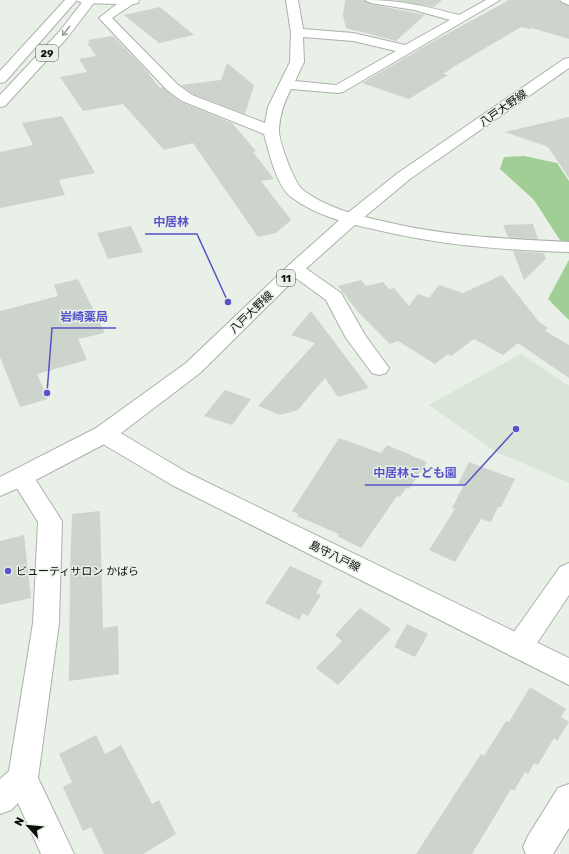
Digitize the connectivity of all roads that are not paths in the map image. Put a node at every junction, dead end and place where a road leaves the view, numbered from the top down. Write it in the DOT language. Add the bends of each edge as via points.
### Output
graph roads {
  1 [pos="71,0"];
  2 [pos="82,0"];
  3 [pos="90,0"];
  4 [pos="145,0"];
  5 [pos="292,0"];
  6 [pos="371,0"];
  7 [pos="494,0"];
  8 [pos="130,1"];
  9 [pos="459,19"];
  10 [pos="297,33"];
  11 [pos="407,50"];
  12 [pos="569,62"];
  13 [pos="2,75"];
  14 [pos="285,84"];
  15 [pos="0,103"];
  16 [pos="271,131"];
  17 [pos="351,219"];
  18 [pos="569,247"];
  19 [pos="295,269"];
  20 [pos="379,368"];
  21 [pos="104,434"];
  22 [pos="11,482"];
  23 [pos="569,574"];
  24 [pos="520,647"];
  25 [pos="569,672"];
  26 [pos="22,779"];
  27 [pos="0,799"];
  28 [pos="569,799"];
  29 [pos="539,847"];
  30 [pos="58,854"];
  1 -- 13 [label="street, 29"];
  2 -- 3 [label="street"];
  3 -- 8 [label="street"];
  3 -- 15 [label="street, 29, one-way" via="63,35"];
  4 -- 8 [label="street"];
  5 -- 10 [label="street"];
  6 -- 9 [label="street" via="415,7"];
  7 -- 9 [label="street"];
  8 -- 16 [label="street" via="105,18 172,87 187,98"];
  9 -- 11 [label="street"];
  10 -- 11 [label="street" via="352,36"];
  10 -- 14 [label="street" via="297,62"];
  11 -- 14 [label="street" via="338,89"];
  12 -- 17 [label="street, 八戸大野線 / 11" via="404,176"];
  14 -- 16 [label="street" via="275,107"];
  16 -- 17 [label="street" via="283,173 296,192 325,209"];
  17 -- 18 [label="street" via="425,235 492,244"];
  17 -- 19 [label="street, 八戸大野線 / 11"];
  19 -- 20 [label="street" via="334,297 356,338"];
  19 -- 21 [label="street, 八戸大野線 / 11" via="194,368"];
  21 -- 22 [label="street, 八戸大野線 / 11"];
  21 -- 24 [label="street, 島守八戸線" via="180,479"];
  22 -- 26 [label="street" via="50,521 46,623"];
  23 -- 24 [label="street"];
  24 -- 25 [label="street, 島守八戸線"];
  26 -- 27 [label="street"];
  26 -- 30 [label="street"];
  28 -- 29 [label="street"];
}
